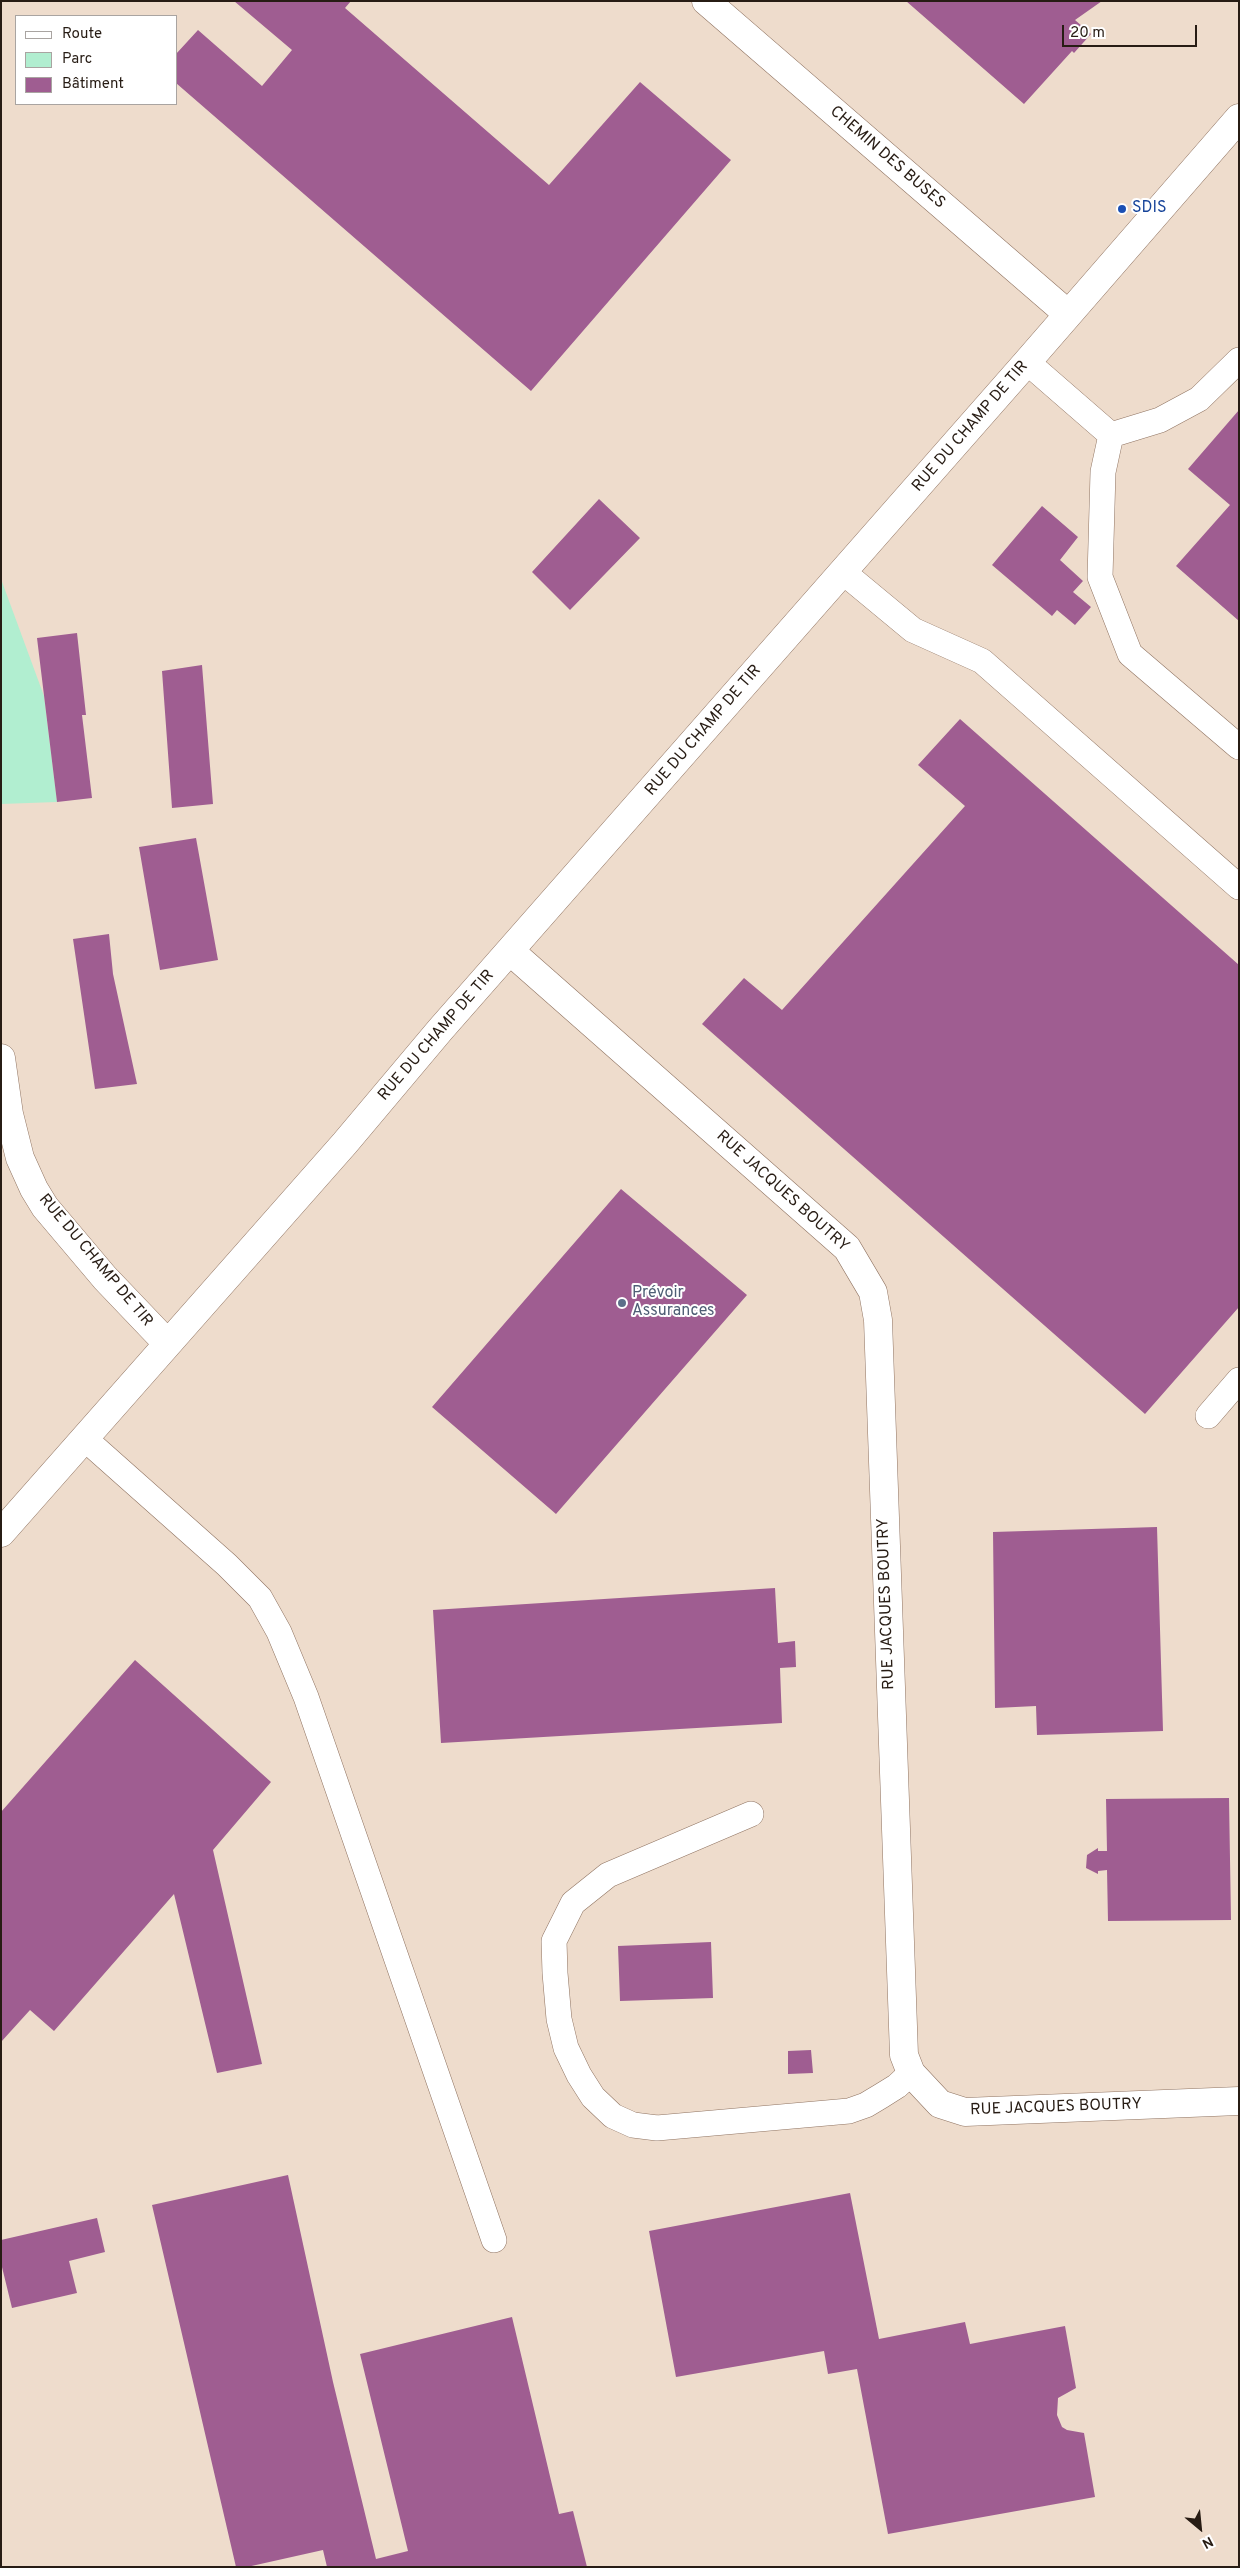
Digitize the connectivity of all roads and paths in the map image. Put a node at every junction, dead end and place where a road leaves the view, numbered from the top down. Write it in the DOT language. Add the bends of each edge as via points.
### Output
graph roads {
  1 [pos="706,1"];
  2 [pos="1239,118"];
  3 [pos="1068,314"];
  4 [pos="1239,360"];
  5 [pos="1027,362"];
  6 [pos="1112,435"];
  7 [pos="843,572"];
  8 [pos="1239,747"];
  9 [pos="1239,887"];
  10 [pos="510,951"];
  11 [pos="1,1058"];
  12 [pos="2,1064"];
  13 [pos="167,1343"];
  14 [pos="1239,1380"];
  15 [pos="1208,1416"];
  16 [pos="84,1438"];
  17 [pos="1,1533"];
  18 [pos="751,1814"];
  19 [pos="911,2073"];
  20 [pos="1239,2101"];
  21 [pos="494,2240"];
  1 -- 3 [label="street, CHEMIN DES BUSES"];
  2 -- 3 [label="street, RUE DU CHAMP DE TIR"];
  3 -- 5 [label="street, RUE DU CHAMP DE TIR"];
  4 -- 6 [label="lane" via="1199,399 1160,420"];
  5 -- 6 [label="lane"];
  5 -- 7 [label="street, RUE DU CHAMP DE TIR"];
  6 -- 8 [label="lane" via="1103,472 1100,578 1130,654"];
  7 -- 9 [label="lane" via="913,630 982,661"];
  7 -- 10 [label="street, RUE DU CHAMP DE TIR"];
  10 -- 13 [label="street, RUE DU CHAMP DE TIR" via="345,1144"];
  10 -- 19 [label="street, RUE JACQUES BOUTRY" via="847,1248 872,1292 878,1320 904,2055"];
  11 -- 12 [label="street, RUE DU CHAMP DE TIR"];
  12 -- 13 [label="street, RUE DU CHAMP DE TIR" via="9,1114 20,1158 34,1189 105,1278"];
  13 -- 16 [label="street, RUE DU CHAMP DE TIR"];
  14 -- 15 [label="lane"];
  16 -- 17 [label="street, RUE DU CHAMP DE TIR"];
  16 -- 21 [label="lane" via="227,1565 260,1598 279,1632 306,1697"];
  18 -- 19 [label="lane" via="608,1875 573,1903 554,1940 562,2034 578,2075 613,2116 633,2125 657,2128 849,2111 881,2096"];
  19 -- 20 [label="street, RUE JACQUES BOUTRY" via="940,2104 965,2112"];
}
